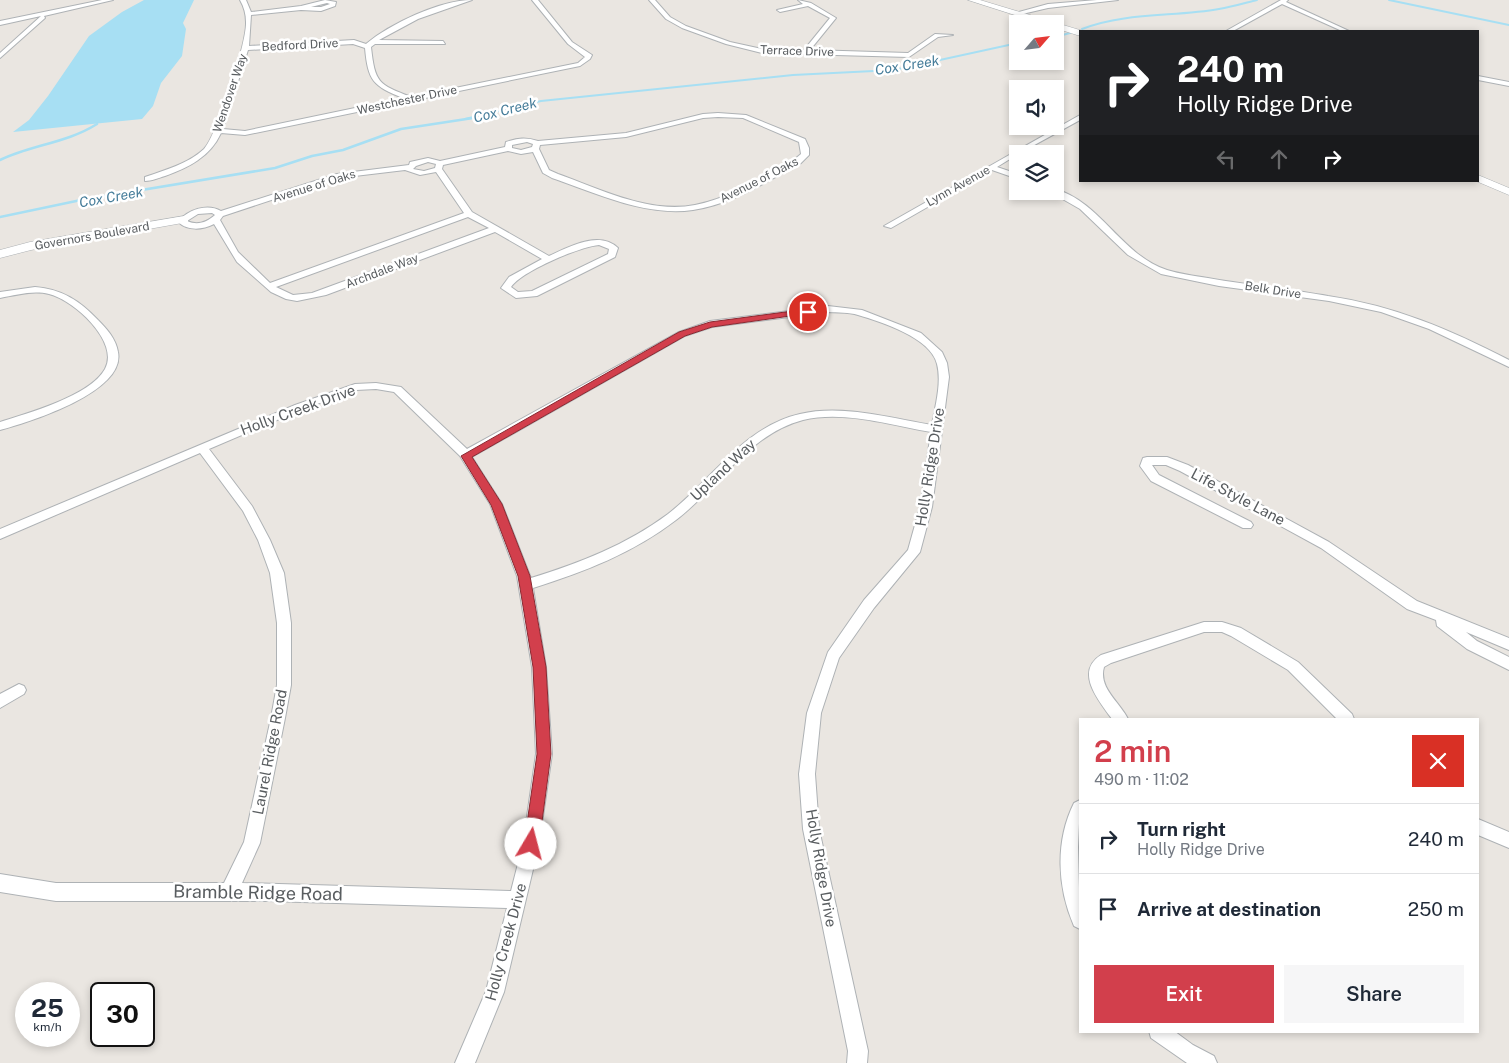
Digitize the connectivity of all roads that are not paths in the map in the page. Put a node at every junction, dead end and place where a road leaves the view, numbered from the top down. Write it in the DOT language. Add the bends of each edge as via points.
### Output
graph roads {
  1 [pos="110,0"];
  2 [pos="243,0"];
  3 [pos="469,0"];
  4 [pos="535,0"];
  5 [pos="652,0"];
  6 [pos="801,0"];
  7 [pos="972,0"];
  8 [pos="1115,0"];
  9 [pos="1096,1"];
  10 [pos="1284,1"];
  11 [pos="449,2"];
  12 [pos="809,4"];
  13 [pos="301,8"];
  14 [pos="780,10"];
  15 [pos="1018,13"];
  16 [pos="248,14"];
  17 [pos="45,15"];
  18 [pos="1025,15"];
  19 [pos="0,23"];
  20 [pos="1064,27"];
  21 [pos="1231,30"];
  22 [pos="1344,30"];
  23 [pos="1079,32"];
  24 [pos="384,34"];
  25 [pos="950,35"];
  26 [pos="354,42"];
  27 [pos="444,43"];
  28 [pos="370,45"];
  29 [pos="246,48"];
  30 [pos="804,53"];
  31 [pos="0,56"];
  32 [pos="1479,78"];
  33 [pos="1509,84"];
  34 [pos="411,99"];
  35 [pos="1079,118"];
  36 [pos="220,131"];
  37 [pos="246,133"];
  38 [pos="210,146"];
  39 [pos="536,146"];
  40 [pos="508,149"];
  41 [pos="439,166"];
  42 [pos="410,168"];
  43 [pos="992,168"];
  44 [pos="1009,174"];
  45 [pos="1479,178"];
  46 [pos="148,179"];
  47 [pos="1509,192"];
  48 [pos="1064,196"];
  49 [pos="469,214"];
  50 [pos="218,217"];
  51 [pos="184,220"];
  52 [pos="888,226"];
  53 [pos="495,229"];
  54 [pos="0,254"];
  55 [pos="549,259"];
  56 [pos="269,286"];
  57 [pos="0,295"];
  58 [pos="1509,364"];
  59 [pos="0,426"];
  60 [pos="936,429"];
  61 [pos="202,448"];
  62 [pos="466,456"];
  63 [pos="1247,525"];
  64 [pos="0,534"];
  65 [pos="526,585"];
  66 [pos="1427,613"];
  67 [pos="1509,644"];
  68 [pos="1509,664"];
  69 [pos="19,690"];
  70 [pos="0,702"];
  71 [pos="1120,718"];
  72 [pos="1346,718"];
  73 [pos="1079,810"];
  74 [pos="1479,827"];
  75 [pos="1509,840"];
  76 [pos="0,883"];
  77 [pos="229,892"];
  78 [pos="518,900"];
  79 [pos="1079,916"];
  80 [pos="1161,1033"];
  81 [pos="465,1063"];
  82 [pos="857,1063"];
  83 [pos="1207,1063"];
  1 -- 17 [label="street"];
  2 -- 16 [label="street, Wendover Way"];
  3 -- 11 [label="street"];
  4 -- 34 [label="street, Westchester Drive" via="570,43 589,55 588,58 580,64"];
  5 -- 30 [label="street, Terrace Drive" via="668,18 690,30 745,48"];
  6 -- 12 [label="street"];
  7 -- 15 [label="street"];
  8 -- 9 [label="street"];
  9 -- 15 [label="street"];
  10 -- 21 [label="street"];
  10 -- 22 [label="street"];
  11 -- 24 [label="street"];
  12 -- 14 [label="street"];
  12 -- 30 [label="street" via="833,18"];
  13 -- 13 [label="street" via="327,0 333,2 333,5 321,9"];
  13 -- 16 [label="street"];
  15 -- 18 [label="street"];
  16 -- 29 [label="street, Wendover Way"];
  17 -- 19 [label="street"];
  17 -- 31 [label="street"];
  20 -- 23 [label="street"];
  24 -- 26 [label="street, Bedford Drive"];
  24 -- 28 [label="street"];
  25 -- 30 [label="street, Terrace Drive" via="937,35 909,55"];
  26 -- 28 [label="street, Bedford Drive"];
  26 -- 29 [label="street, Bedford Drive"];
  27 -- 28 [label="street, Bedford Drive"];
  28 -- 34 [label="street" via="371,77 378,85"];
  29 -- 36 [label="street, Wendover Way"];
  32 -- 33 [label="street"];
  34 -- 37 [label="street, Westchester Drive"];
  35 -- 43 [label="street, Lynn Avenue"];
  36 -- 37 [label="street, Westchester Drive"];
  36 -- 38 [label="street, Wendover Way"];
  37 -- 38 [label="street"];
  38 -- 46 [label="street, Wendover Way" via="187,165"];
  39 -- 39 [label="street, Avenue of Oaks" via="626,135 718,115 757,120 802,141 805,155 713,203 681,209 646,205 555,176 546,171"];
  39 -- 40 [label="street" via="521,152"];
  39 -- 40 [label="street" via="528,140 517,141 509,144"];
  40 -- 41 [label="street"];
  41 -- 42 [label="street" via="433,160 421,161"];
  41 -- 42 [label="street" via="429,173 416,173"];
  41 -- 49 [label="street"];
  42 -- 50 [label="street, Avenue of Oaks" via="337,176"];
  43 -- 44 [label="street"];
  43 -- 52 [label="street, Lynn Avenue"];
  45 -- 47 [label="street"];
  48 -- 58 [label="street, Belk Drive" via="1081,204 1120,244 1148,265 1164,272 1386,310 1456,338"];
  49 -- 53 [label="street"];
  49 -- 56 [label="street, Archdale Way"];
  50 -- 51 [label="street" via="213,210 200,211"];
  50 -- 51 [label="street, Avenue of Oaks" via="203,226 189,226 182,222"];
  50 -- 56 [label="street, Archdale Way" via="234,253"];
  51 -- 54 [label="street, Governors Boulevard" via="38,244"];
  53 -- 55 [label="street"];
  53 -- 56 [label="street, Archdale Way" via="323,293 289,298"];
  55 -- 55 [label="street" via="512,279 506,288 516,295 534,294 612,255 614,248 593,242"];
  57 -- 59 [label="street" via="37,290 62,294 107,335 115,360 107,374 81,395"];
  60 -- 62 [label="street, Holly Ridge Drive" via="944,377 937,352 918,335 888,322 859,312 828,309 710,324 682,334"];
  60 -- 65 [label="street, Upland Way" via="838,415 803,416 786,422 762,434 674,515 637,542 590,565"];
  60 -- 82 [label="street, Holly Ridge Drive" via="926,508 914,552 869,604 833,656 814,713 807,774 811,829 858,1051"];
  61 -- 62 [label="street, Holly Creek Drive" via="355,387 376,386 397,389"];
  61 -- 64 [label="street, Holly Creek Drive"];
  61 -- 77 [label="street, Laurel Ridge Road" via="248,509 264,540 276,572 284,623 284,685 278,718 252,843"];
  62 -- 65 [label="street, Holly Creek Drive" via="496,504"];
  63 -- 66 [label="street, Life Style Lane" via="1155,478 1146,466 1147,461 1167,461 1184,468 1260,508 1325,545"];
  65 -- 78 [label="street, Holly Creek Drive" via="540,667 544,754 531,844"];
  66 -- 67 [label="street, Life Style Lane"];
  66 -- 68 [label="street, Life Style Lane" via="1472,644"];
  69 -- 70 [label="street"];
  71 -- 72 [label="street" via="1100,688 1096,677 1098,664 1212,626 1236,632 1293,666"];
  73 -- 79 [label="street" via="1072,826 1070,848 1072,886"];
  74 -- 75 [label="street"];
  76 -- 77 [label="street, Bramble Ridge Road" via="56,892"];
  77 -- 78 [label="street, Bramble Ridge Road"];
  78 -- 81 [label="street, Holly Creek Drive" via="495,992"];
  80 -- 83 [label="street"];
}
